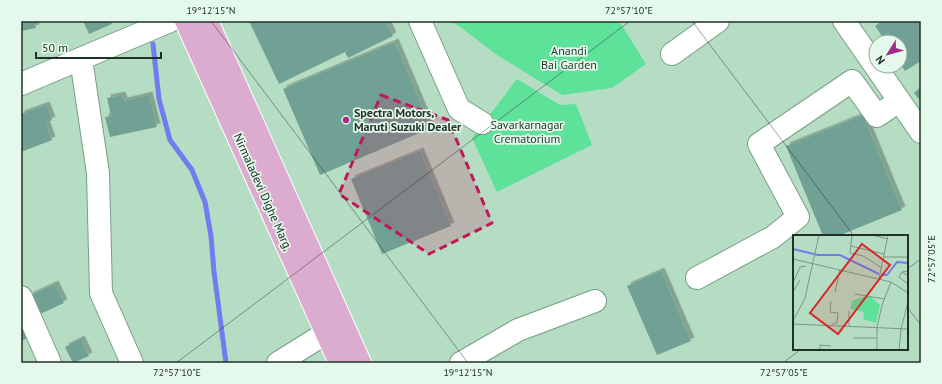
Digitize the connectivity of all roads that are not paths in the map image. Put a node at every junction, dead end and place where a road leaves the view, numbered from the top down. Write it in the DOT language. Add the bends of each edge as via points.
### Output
graph roads {
  1 [pos="170,21"];
  2 [pos="186,21"];
  3 [pos="207,21"];
  4 [pos="420,21"];
  5 [pos="718,21"];
  6 [pos="844,21"];
  7 [pos="672,54"];
  8 [pos="81,59"];
  9 [pos="21,84"];
  10 [pos="899,101"];
  11 [pos="482,124"];
  12 [pos="921,132"];
  13 [pos="697,278"];
  14 [pos="21,297"];
  15 [pos="595,301"];
  16 [pos="326,334"];
  17 [pos="50,363"];
  18 [pos="132,363"];
  19 [pos="278,363"];
  20 [pos="340,363"];
  21 [pos="360,363"];
  22 [pos="461,363"];
  1 -- 8 [label="street"];
  2 -- 16 [label="main road, Nirmaladevi Dighe Marg,"];
  3 -- 21 [label="main road, Nirmaladevi Dighe Marg,"];
  4 -- 11 [label="street" via="459,109"];
  5 -- 7 [label="street"];
  6 -- 10 [label="street"];
  8 -- 9 [label="street"];
  8 -- 18 [label="street" via="98,173 101,293"];
  10 -- 12 [label="street"];
  10 -- 13 [label="street" via="877,116 852,81 758,144 798,217 773,237"];
  14 -- 17 [label="street"];
  15 -- 22 [label="street" via="518,330"];
  16 -- 19 [label="street"];
  16 -- 20 [label="main road, Nirmaladevi Dighe Marg,"];
}
